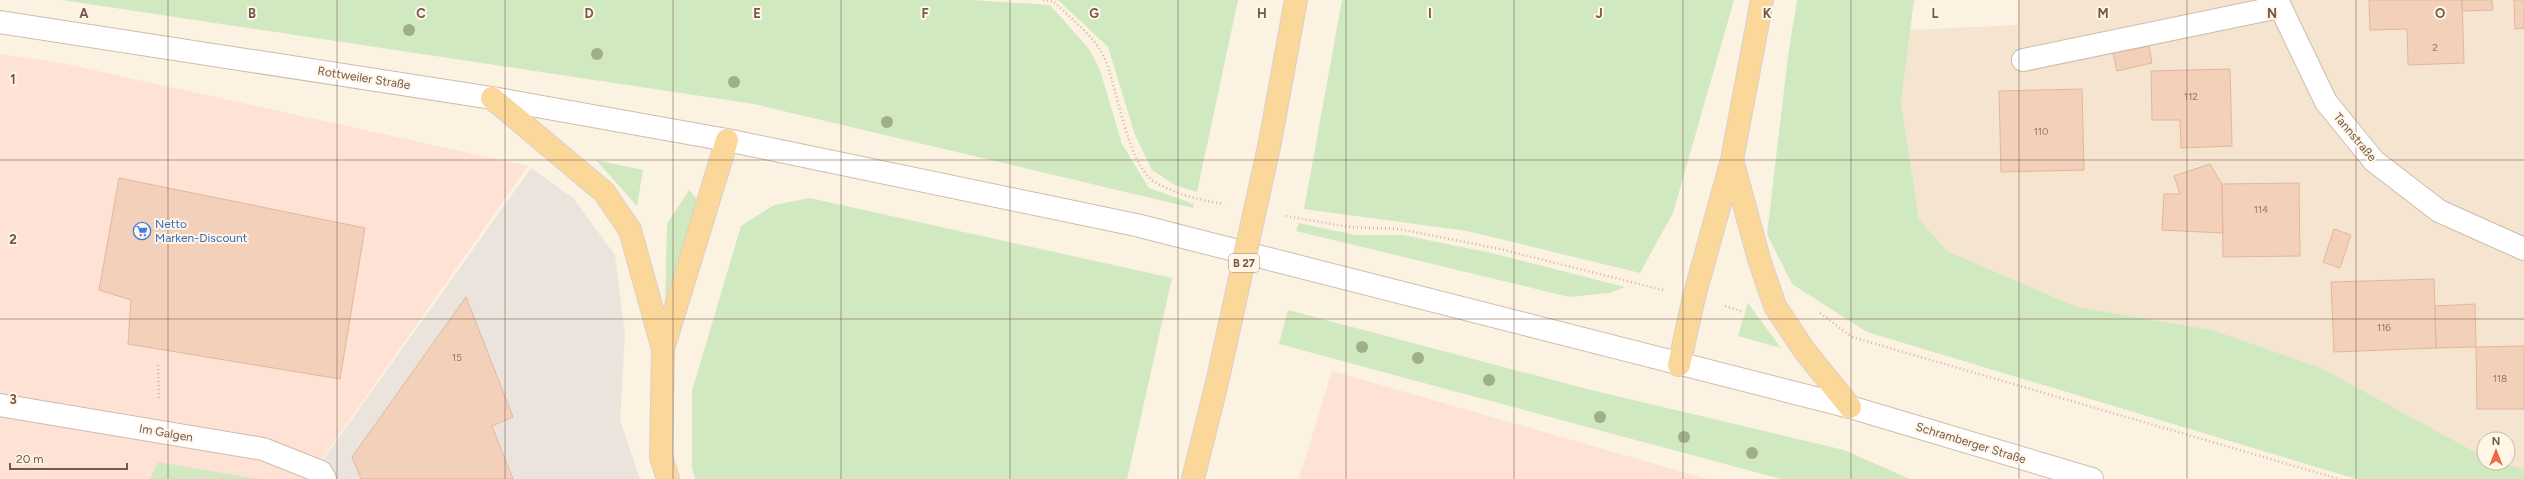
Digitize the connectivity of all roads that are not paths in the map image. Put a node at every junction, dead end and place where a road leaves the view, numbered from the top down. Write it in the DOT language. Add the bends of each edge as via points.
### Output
graph roads {
  1 [pos="1296,0"];
  2 [pos="1762,0"];
  3 [pos="2278,4"];
  4 [pos="0,22"];
  5 [pos="2023,60"];
  6 [pos="492,98"];
  7 [pos="727,140"];
  8 [pos="1732,160"];
  9 [pos="2524,250"];
  10 [pos="663,349"];
  11 [pos="1679,365"];
  12 [pos="0,405"];
  13 [pos="1850,407"];
  14 [pos="325,479"];
  15 [pos="668,479"];
  16 [pos="1193,479"];
  17 [pos="2092,479"];
  1 -- 16 [label="main road, B 27, bridge" via="1270,142 1217,384"];
  2 -- 8 [label="main road"];
  3 -- 5 [label="street"];
  3 -- 9 [label="street, Tannstraße" via="2326,102 2374,161 2439,211"];
  4 -- 6 [label="street, Rottweiler Straße"];
  6 -- 7 [label="street, Rottweiler Straße"];
  6 -- 10 [label="main road" via="604,192 630,230"];
  7 -- 10 [label="main road"];
  7 -- 11 [label="street, Rottweiler Straße" via="1136,225"];
  8 -- 11 [label="main road" via="1694,297"];
  8 -- 13 [label="main road" via="1758,259 1775,306 1804,350"];
  10 -- 15 [label="main road" via="661,457"];
  11 -- 13 [label="street, Schramberger Straße"];
  12 -- 14 [label="street, Im Galgen" via="263,449 321,472"];
  13 -- 17 [label="street, Schramberger Straße"];
}
